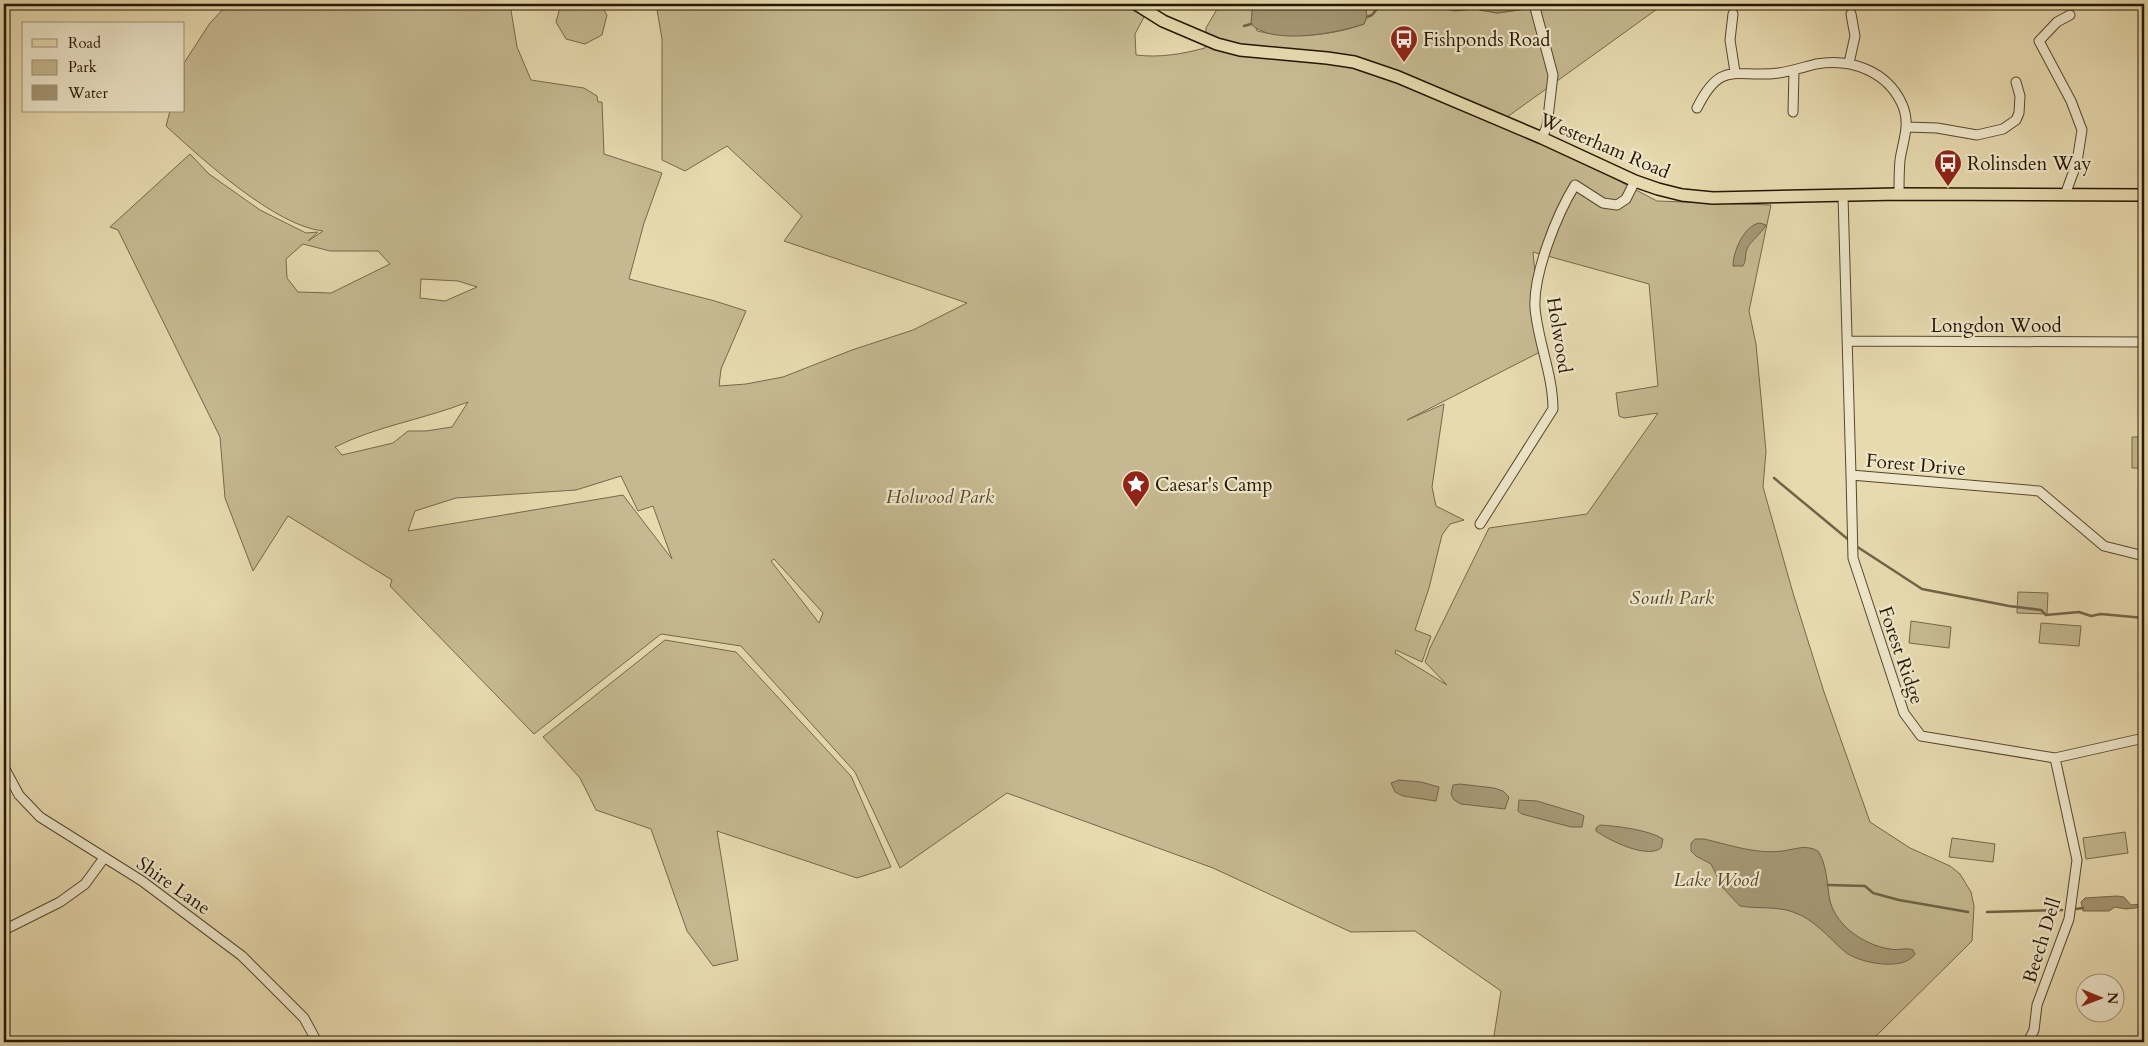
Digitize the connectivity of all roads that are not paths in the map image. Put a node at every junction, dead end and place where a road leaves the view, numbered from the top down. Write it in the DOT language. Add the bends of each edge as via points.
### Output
graph roads {
  1 [pos="1136,4"];
  2 [pos="1534,4"];
  3 [pos="1733,14"];
  4 [pos="1851,14"];
  5 [pos="2070,15"];
  6 [pos="1850,63"];
  7 [pos="1794,71"];
  8 [pos="1735,72"];
  9 [pos="2016,82"];
  10 [pos="1697,108"];
  11 [pos="1793,112"];
  12 [pos="1907,127"];
  13 [pos="1542,138"];
  14 [pos="1635,180"];
  15 [pos="1899,194"];
  16 [pos="2144,194"];
  17 [pos="2065,195"];
  18 [pos="1843,196"];
  19 [pos="1848,341"];
  20 [pos="2144,342"];
  21 [pos="1851,474"];
  22 [pos="1480,524"];
  23 [pos="2144,556"];
  24 [pos="2144,738"];
  25 [pos="2055,758"];
  26 [pos="4,767"];
  27 [pos="104,858"];
  28 [pos="4,930"];
  29 [pos="317,1042"];
  30 [pos="2028,1042"];
  1 -- 13 [label="main road, Westerham Road" via="1163,21 1217,44 1240,50 1354,62 1398,77"];
  2 -- 13 [label="street" via="1553,75 1547,126"];
  3 -- 8 [label="street" via="1730,40"];
  4 -- 6 [label="street" via="1855,36"];
  5 -- 17 [label="street" via="2057,22 2039,41 2068,94 2082,130 2077,162"];
  6 -- 7 [label="street" via="1817,64"];
  6 -- 12 [label="street" via="1874,72 1894,90 1903,106"];
  7 -- 8 [label="street" via="1776,74"];
  7 -- 11 [label="street"];
  8 -- 10 [label="street" via="1712,84"];
  9 -- 12 [label="street" via="2020,96 2019,113 2016,120 2003,129 1977,135"];
  12 -- 15 [label="street" via="1900,163"];
  13 -- 14 [label="main road, Westerham Road"];
  14 -- 18 [label="main road, Westerham Road" via="1682,195 1713,198"];
  14 -- 22 [label="street, Holwood" via="1626,199 1616,205 1603,203 1575,185 1566,198 1542,262 1536,290 1535,307 1553,391 1553,409"];
  15 -- 17 [label="main road, Westerham Road"];
  15 -- 18 [label="main road, Westerham Road"];
  16 -- 17 [label="main road, Westerham Road"];
  18 -- 19 [label="street, Forest Drive"];
  19 -- 20 [label="street, Longdon Wood"];
  19 -- 21 [label="street, Forest Drive"];
  21 -- 23 [label="street, Forest Drive" via="2039,491 2104,546"];
  21 -- 25 [label="street, Forest Ridge" via="1853,558 1904,713 1911,725 1921,736"];
  24 -- 25 [label="street, Forest Ridge"];
  25 -- 30 [label="street, Beech Dell" via="2077,860 2069,919 2037,1005 2034,1030"];
  26 -- 27 [label="street, Shire Lane" via="19,795 40,818"];
  27 -- 28 [label="street" via="85,884 60,902"];
  27 -- 29 [label="street, Shire Lane" via="150,886 242,956 304,1018"];
}
